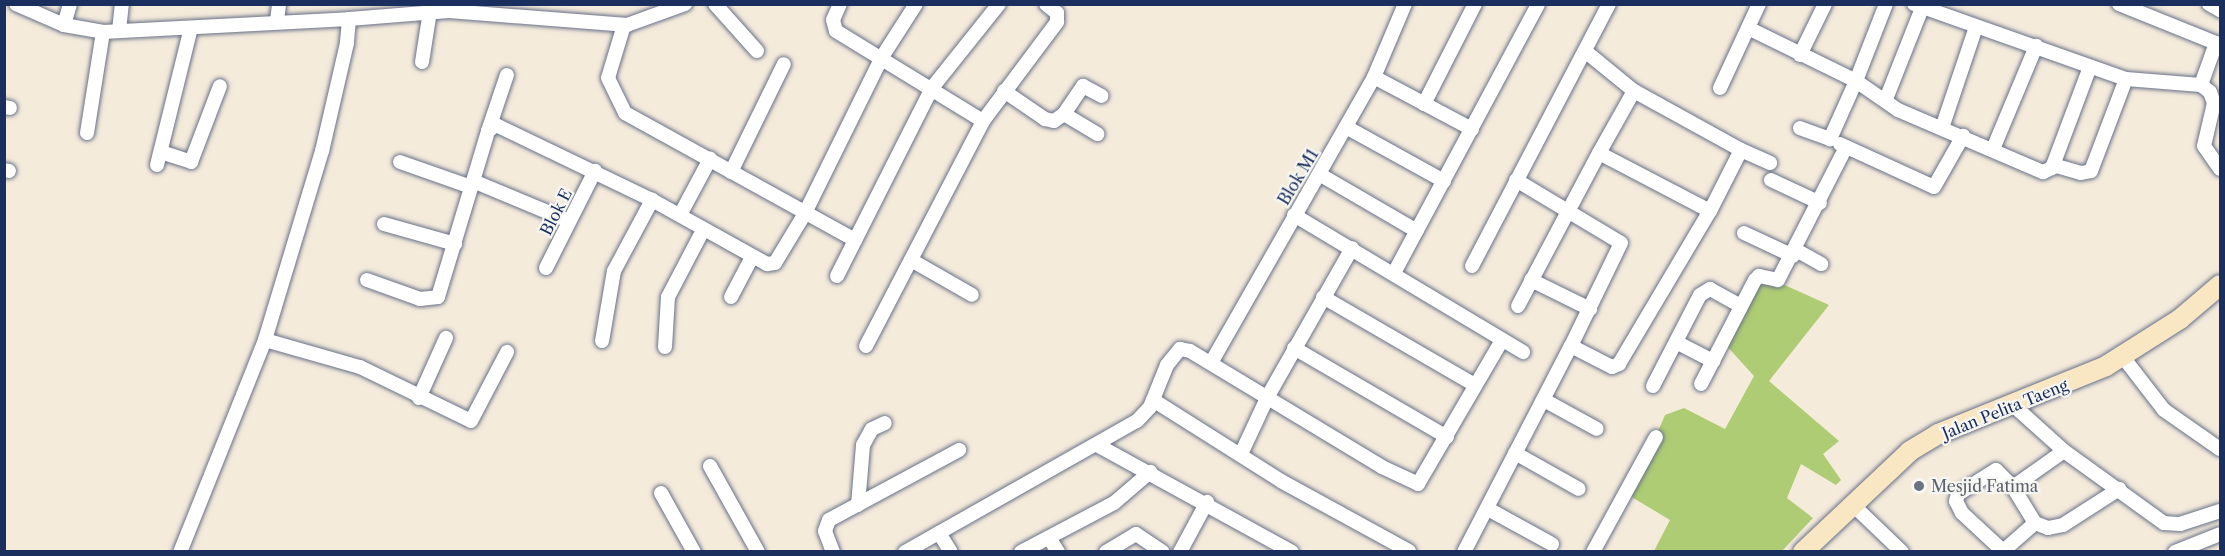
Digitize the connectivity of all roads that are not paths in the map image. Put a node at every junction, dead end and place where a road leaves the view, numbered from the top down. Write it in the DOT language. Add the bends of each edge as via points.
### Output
graph roads {
  1 [pos="16,4"];
  2 [pos="70,4"];
  3 [pos="122,4"];
  4 [pos="279,4"];
  5 [pos="685,4"];
  6 [pos="715,4"];
  7 [pos="840,4"];
  8 [pos="916,4"];
  9 [pos="999,4"];
  10 [pos="1046,4"];
  11 [pos="1475,4"];
  12 [pos="1538,4"];
  13 [pos="1609,4"];
  14 [pos="1759,4"];
  15 [pos="1825,4"];
  16 [pos="1886,4"];
  17 [pos="2120,4"];
  18 [pos="2209,4"];
  19 [pos="1402,6"];
  20 [pos="1918,6"];
  21 [pos="2220,10"];
  22 [pos="430,11"];
  23 [pos="349,19"];
  24 [pos="277,21"];
  25 [pos="64,25"];
  26 [pos="624,25"];
  27 [pos="1976,27"];
  28 [pos="191,28"];
  29 [pos="1748,28"];
  30 [pos="119,31"];
  31 [pos="103,32"];
  32 [pos="2218,44"];
  33 [pos="2036,46"];
  34 [pos="757,51"];
  35 [pos="1586,51"];
  36 [pos="1800,55"];
  37 [pos="882,57"];
  38 [pos="422,62"];
  39 [pos="784,64"];
  40 [pos="2090,67"];
  41 [pos="507,75"];
  42 [pos="1374,77"];
  43 [pos="2126,79"];
  44 [pos="1856,81"];
  45 [pos="2201,85"];
  46 [pos="220,86"];
  47 [pos="932,88"];
  48 [pos="1720,88"];
  49 [pos="1004,91"];
  50 [pos="1634,91"];
  51 [pos="1102,96"];
  52 [pos="1886,99"];
  53 [pos="1424,104"];
  54 [pos="1064,114"];
  55 [pos="983,121"];
  56 [pos="1346,127"];
  57 [pos="1800,128"];
  58 [pos="1942,128"];
  59 [pos="1472,129"];
  60 [pos="488,131"];
  61 [pos="87,133"];
  62 [pos="1096,134"];
  63 [pos="1963,136"];
  64 [pos="1830,139"];
  65 [pos="1846,147"];
  66 [pos="1993,149"];
  67 [pos="1741,150"];
  68 [pos="1599,153"];
  69 [pos="710,159"];
  70 [pos="400,162"];
  71 [pos="1770,163"];
  72 [pos="2053,165"];
  73 [pos="2220,169"];
  74 [pos="595,171"];
  75 [pos="731,172"];
  76 [pos="1319,174"];
  77 [pos="1516,180"];
  78 [pos="1771,180"];
  79 [pos="1444,181"];
  80 [pos="472,184"];
  81 [pos="652,200"];
  82 [pos="1820,203"];
  83 [pos="1567,210"];
  84 [pos="1710,211"];
  85 [pos="680,215"];
  86 [pos="804,215"];
  87 [pos="1294,215"];
  88 [pos="569,221"];
  89 [pos="384,224"];
  90 [pos="703,230"];
  91 [pos="1417,231"];
  92 [pos="1744,233"];
  93 [pos="855,240"];
  94 [pos="455,244"];
  95 [pos="1352,248"];
  96 [pos="1794,253"];
  97 [pos="752,257"];
  98 [pos="911,261"];
  99 [pos="1821,264"];
  100 [pos="1472,266"];
  101 [pos="546,268"];
  102 [pos="1394,273"];
  103 [pos="837,276"];
  104 [pos="367,280"];
  105 [pos="1531,280"];
  106 [pos="2220,285"];
  107 [pos="972,295"];
  108 [pos="731,297"];
  109 [pos="1323,297"];
  110 [pos="1518,306"];
  111 [pos="1742,306"];
  112 [pos="1590,309"];
  113 [pos="446,338"];
  114 [pos="265,340"];
  115 [pos="1502,340"];
  116 [pos="602,341"];
  117 [pos="1676,342"];
  118 [pos="866,346"];
  119 [pos="1571,346"];
  120 [pos="664,347"];
  121 [pos="1294,348"];
  122 [pos="507,352"];
  123 [pos="1523,352"];
  124 [pos="2123,357"];
  125 [pos="1713,361"];
  126 [pos="1211,363"];
  127 [pos="1701,384"];
  128 [pos="1475,385"];
  129 [pos="1653,386"];
  130 [pos="1268,396"];
  131 [pos="418,398"];
  132 [pos="1153,400"];
  133 [pos="1544,400"];
  134 [pos="2013,405"];
  135 [pos="885,423"];
  136 [pos="1597,429"];
  137 [pos="1447,436"];
  138 [pos="1656,437"];
  139 [pos="1100,446"];
  140 [pos="2220,449"];
  141 [pos="960,450"];
  142 [pos="2064,452"];
  143 [pos="1515,453"];
  144 [pos="1241,454"];
  145 [pos="710,466"];
  146 [pos="1150,472"];
  147 [pos="2013,487"];
  148 [pos="1579,489"];
  149 [pos="2119,489"];
  150 [pos="661,493"];
  151 [pos="1207,502"];
  152 [pos="1852,504"];
  153 [pos="858,505"];
  154 [pos="1488,508"];
  155 [pos="2220,511"];
  156 [pos="2191,521"];
  157 [pos="2035,522"];
  158 [pos="939,532"];
  159 [pos="2220,533"];
  160 [pos="1049,538"];
  161 [pos="1552,544"];
  162 [pos="1409,551"];
  163 [pos="2002,551"];
  164 [pos="180,552"];
  165 [pos="694,552"];
  166 [pos="758,552"];
  167 [pos="832,552"];
  168 [pos="905,552"];
  169 [pos="951,552"];
  170 [pos="1021,552"];
  171 [pos="1058,552"];
  172 [pos="1106,552"];
  173 [pos="1162,552"];
  174 [pos="1180,552"];
  175 [pos="1292,552"];
  176 [pos="1464,552"];
  177 [pos="1593,552"];
  178 [pos="1803,552"];
  179 [pos="1902,552"];
  180 [pos="2175,552"];
  1 -- 25 [label="street"];
  2 -- 25 [label="street"];
  3 -- 30 [label="street"];
  4 -- 24 [label="street"];
  5 -- 26 [label="street"];
  6 -- 34 [label="street"];
  7 -- 37 [label="street" via="833,28"];
  8 -- 37 [label="street"];
  9 -- 47 [label="street"];
  10 -- 49 [label="street" via="1057,13 1057,22"];
  11 -- 53 [label="street"];
  12 -- 59 [label="street"];
  13 -- 35 [label="street"];
  14 -- 29 [label="street"];
  15 -- 36 [label="street"];
  16 -- 44 [label="street"];
  17 -- 32 [label="street"];
  18 -- 21 [label="street"];
  19 -- 42 [label="street, Blok M1"];
  20 -- 27 [label="street"];
  20 -- 52 [label="street"];
  22 -- 23 [label="street"];
  22 -- 26 [label="street"];
  22 -- 38 [label="street"];
  23 -- 24 [label="street"];
  23 -- 114 [label="street" via="325,141"];
  24 -- 28 [label="street"];
  25 -- 31 [label="street"];
  26 -- 69 [label="street" via="608,78 620,106 641,123"];
  27 -- 33 [label="street"];
  27 -- 58 [label="street"];
  28 -- 30 [label="street"];
  28 -- 46 [label="street" via="159,158 191,162"];
  29 -- 36 [label="street"];
  29 -- 48 [label="street"];
  30 -- 31 [label="street"];
  31 -- 61 [label="street"];
  32 -- 45 [label="street"];
  33 -- 40 [label="street"];
  33 -- 66 [label="street"];
  35 -- 50 [label="street"];
  35 -- 77 [label="street"];
  36 -- 44 [label="street"];
  37 -- 47 [label="street"];
  37 -- 86 [label="street"];
  39 -- 75 [label="street"];
  40 -- 43 [label="street"];
  40 -- 72 [label="street"];
  41 -- 60 [label="street"];
  42 -- 53 [label="street"];
  42 -- 56 [label="street, Blok M1"];
  43 -- 45 [label="street"];
  43 -- 72 [label="street" via="2091,171 2081,173"];
  44 -- 52 [label="street"];
  44 -- 64 [label="street"];
  45 -- 73 [label="street" via="2210,92 2214,103 2204,146"];
  47 -- 55 [label="street"];
  47 -- 93 [label="street"];
  49 -- 54 [label="street" via="1048,120"];
  49 -- 55 [label="street"];
  50 -- 67 [label="street"];
  50 -- 68 [label="street"];
  51 -- 54 [label="street" via="1083,86"];
  52 -- 58 [label="street" via="1898,110"];
  53 -- 59 [label="street"];
  54 -- 62 [label="street"];
  55 -- 98 [label="street"];
  56 -- 76 [label="street, Blok M1"];
  56 -- 79 [label="street"];
  57 -- 64 [label="street"];
  58 -- 63 [label="street"];
  59 -- 79 [label="street"];
  60 -- 74 [label="street" via="500,125"];
  60 -- 80 [label="street"];
  63 -- 65 [label="street" via="1934,187"];
  63 -- 66 [label="street"];
  64 -- 65 [label="street"];
  65 -- 82 [label="street"];
  66 -- 72 [label="street" via="2043,172 2050,171"];
  67 -- 71 [label="street"];
  67 -- 84 [label="street"];
  68 -- 83 [label="street"];
  68 -- 84 [label="street"];
  69 -- 75 [label="street"];
  69 -- 85 [label="street"];
  70 -- 80 [label="street"];
  74 -- 81 [label="street"];
  74 -- 88 [label="street, Blok E"];
  75 -- 86 [label="street"];
  76 -- 87 [label="street, Blok M1"];
  76 -- 91 [label="street"];
  77 -- 83 [label="street"];
  77 -- 100 [label="street"];
  78 -- 82 [label="street"];
  79 -- 91 [label="street"];
  80 -- 88 [label="street"];
  80 -- 94 [label="street"];
  81 -- 85 [label="street"];
  81 -- 116 [label="street" via="614,271"];
  82 -- 96 [label="street"];
  83 -- 105 [label="street"];
  83 -- 112 [label="street" via="1620,243"];
  84 -- 119 [label="street" via="1618,364 1612,367"];
  85 -- 90 [label="street"];
  86 -- 93 [label="street"];
  86 -- 97 [label="street" via="775,263"];
  87 -- 95 [label="street"];
  87 -- 126 [label="street, Blok M1"];
  88 -- 101 [label="street, Blok E"];
  89 -- 94 [label="street"];
  90 -- 97 [label="street"];
  90 -- 120 [label="street" via="668,297"];
  91 -- 102 [label="street"];
  92 -- 96 [label="street"];
  93 -- 103 [label="street"];
  94 -- 104 [label="street" via="436,299 420,299"];
  95 -- 102 [label="street"];
  95 -- 109 [label="street"];
  96 -- 99 [label="street"];
  96 -- 111 [label="street" via="1778,280 1756,278"];
  97 -- 108 [label="street"];
  98 -- 107 [label="street"];
  98 -- 118 [label="street"];
  102 -- 115 [label="street"];
  105 -- 110 [label="street"];
  105 -- 112 [label="street"];
  106 -- 124 [label="street, Jalan Pelita Taeng" via="2180,319"];
  109 -- 121 [label="street"];
  109 -- 128 [label="street"];
  111 -- 117 [label="street" via="1706,290"];
  111 -- 125 [label="street"];
  112 -- 119 [label="street"];
  113 -- 131 [label="street"];
  114 -- 131 [label="street" via="340,360"];
  114 -- 164 [label="street"];
  115 -- 123 [label="street"];
  115 -- 128 [label="street"];
  117 -- 125 [label="street"];
  117 -- 129 [label="street"];
  119 -- 133 [label="street"];
  121 -- 130 [label="street"];
  121 -- 137 [label="street"];
  122 -- 131 [label="street" via="471,422"];
  124 -- 134 [label="street, Jalan Pelita Taeng"];
  124 -- 140 [label="street" via="2164,410"];
  125 -- 127 [label="street"];
  126 -- 130 [label="street"];
  126 -- 132 [label="street" via="1184,349 1177,350"];
  128 -- 137 [label="street"];
  130 -- 137 [label="street" via="1417,484 1425,477"];
  130 -- 144 [label="street"];
  132 -- 139 [label="street" via="1137,421"];
  132 -- 144 [label="street"];
  133 -- 136 [label="street"];
  133 -- 143 [label="street"];
  134 -- 142 [label="street"];
  134 -- 152 [label="street, Jalan Pelita Taeng" via="1938,434 1910,451"];
  135 -- 153 [label="street" via="872,429 863,445"];
  138 -- 177 [label="street"];
  139 -- 146 [label="street"];
  139 -- 158 [label="street"];
  141 -- 153 [label="street"];
  142 -- 147 [label="street"];
  142 -- 149 [label="street"];
  143 -- 148 [label="street"];
  143 -- 154 [label="street"];
  144 -- 162 [label="street" via="1281,481"];
  145 -- 166 [label="street"];
  146 -- 151 [label="street"];
  146 -- 160 [label="street" via="1114,502"];
  147 -- 157 [label="street"];
  147 -- 163 [label="street" via="1996,470 1957,498 1962,513"];
  149 -- 156 [label="street" via="2164,523"];
  149 -- 157 [label="street" via="2064,525 2048,528"];
  150 -- 165 [label="street"];
  151 -- 174 [label="street"];
  151 -- 175 [label="street"];
  152 -- 178 [label="street, Jalan Pelita Taeng"];
  152 -- 179 [label="street"];
  153 -- 167 [label="street" via="838,514 825,526"];
  154 -- 161 [label="street"];
  154 -- 176 [label="street"];
  155 -- 156 [label="street"];
  156 -- 159 [label="street"];
  157 -- 163 [label="street"];
  158 -- 168 [label="street"];
  158 -- 169 [label="street"];
  159 -- 180 [label="street"];
  160 -- 170 [label="street"];
  160 -- 171 [label="street"];
  172 -- 173 [label="street" via="1136,534"];
}
